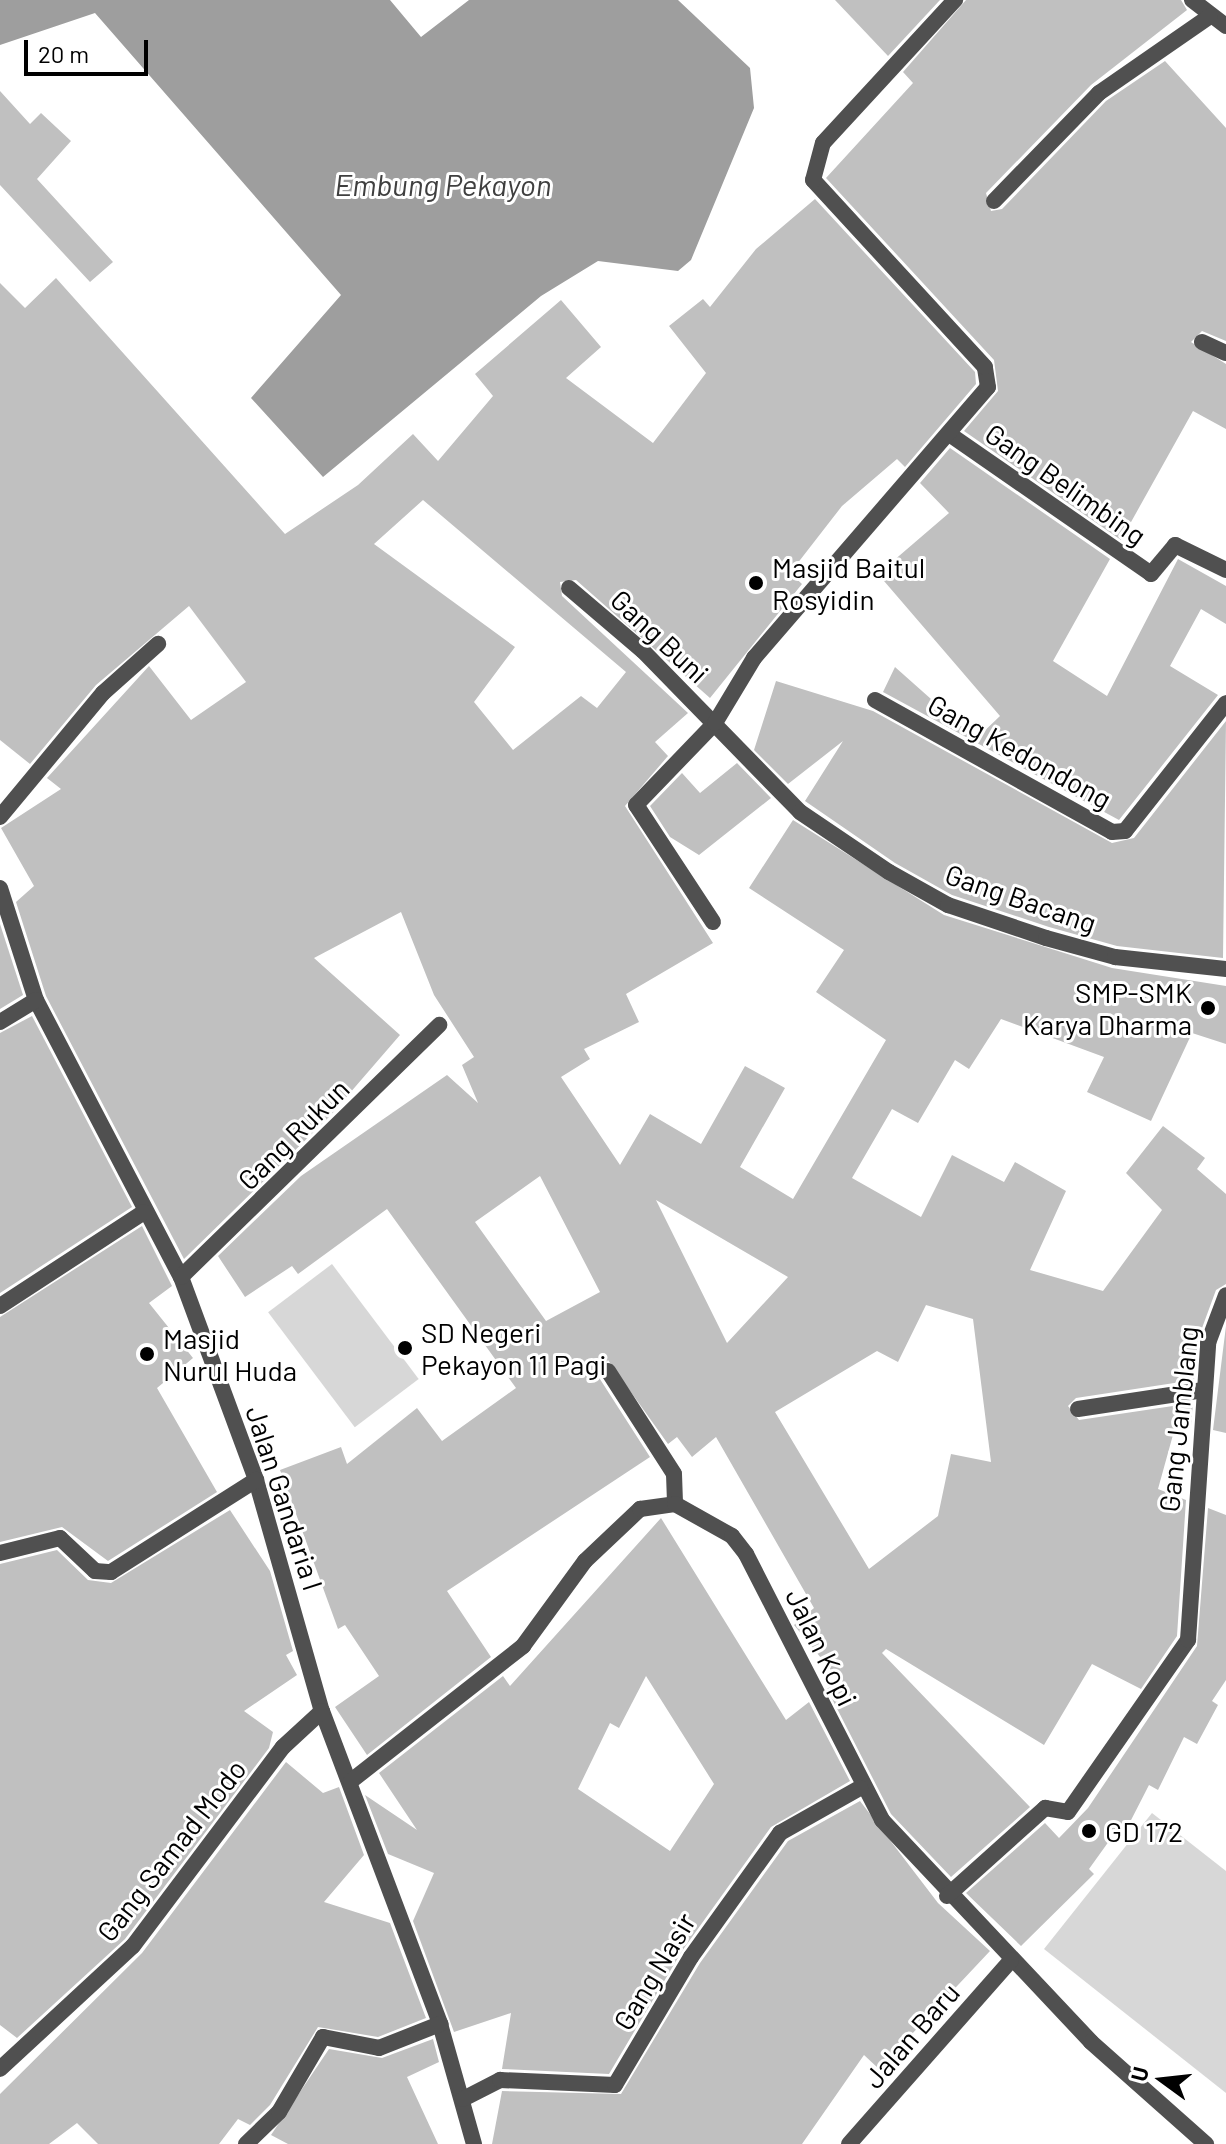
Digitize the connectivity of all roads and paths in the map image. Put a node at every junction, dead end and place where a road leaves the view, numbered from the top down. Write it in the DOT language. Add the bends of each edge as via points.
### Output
graph roads {
  1 [pos="955,0"];
  2 [pos="1192,0"];
  3 [pos="1210,16"];
  4 [pos="1226,26"];
  5 [pos="994,201"];
  6 [pos="1202,342"];
  7 [pos="1226,353"];
  8 [pos="952,436"];
  9 [pos="1226,570"];
  10 [pos="569,588"];
  11 [pos="158,644"];
  12 [pos="875,700"];
  13 [pos="1226,703"];
  14 [pos="715,723"];
  15 [pos="0,817"];
  16 [pos="0,888"];
  17 [pos="713,922"];
  18 [pos="1226,969"];
  19 [pos="36,1000"];
  20 [pos="0,1022"];
  21 [pos="439,1025"];
  22 [pos="144,1212"];
  23 [pos="181,1277"];
  24 [pos="1226,1295"];
  25 [pos="0,1306"];
  26 [pos="608,1371"];
  27 [pos="1204,1390"];
  28 [pos="1078,1409"];
  29 [pos="256,1480"];
  30 [pos="675,1504"];
  31 [pos="0,1553"];
  32 [pos="322,1711"];
  33 [pos="351,1781"];
  34 [pos="860,1788"];
  35 [pos="947,1896"];
  36 [pos="1011,1960"];
  37 [pos="440,2024"];
  38 [pos="0,2069"];
  39 [pos="463,2099"];
  40 [pos="246,2144"];
  41 [pos="474,2144"];
  42 [pos="849,2144"];
  43 [pos="1206,2144"];
  1 -- 8 [label="street" via="823,143 812,166 816,187 990,377 985,397"];
  2 -- 3 [label="street"];
  3 -- 4 [label="street"];
  3 -- 5 [label="street" via="1099,93"];
  6 -- 7 [label="street"];
  8 -- 9 [label="street, Gang Belimbing" via="1151,574 1175,545"];
  8 -- 14 [label="street" via="754,658"];
  10 -- 14 [label="street, Gang Buni"];
  11 -- 15 [label="street" via="103,693"];
  12 -- 13 [label="street, Gang Kedondong" via="1112,832 1125,831"];
  14 -- 17 [label="street" via="636,805"];
  14 -- 18 [label="street, Gang Bacang" via="800,812 948,905 1115,957"];
  16 -- 19 [label="street, Jalan Gandaria I"];
  19 -- 20 [label="street"];
  19 -- 22 [label="street, Jalan Gandaria I"];
  21 -- 23 [label="street, Gang Rukun"];
  22 -- 23 [label="street, Jalan Gandaria I"];
  22 -- 25 [label="street"];
  23 -- 29 [label="street, Jalan Gandaria I"];
  24 -- 27 [label="street, Gang Jamblang" via="1208,1343"];
  26 -- 30 [label="street" via="674,1474"];
  27 -- 28 [label="street"];
  27 -- 35 [label="street, Gang Jamblang" via="1188,1640 1068,1812 1045,1808"];
  29 -- 31 [label="street" via="111,1572 95,1571 60,1538"];
  29 -- 32 [label="street, Jalan Gandaria I"];
  30 -- 33 [label="street" via="640,1509 585,1561 523,1646"];
  30 -- 34 [label="street, Jalan Kopi" via="732,1536 746,1554"];
  32 -- 33 [label="street, Jalan Gandaria I"];
  32 -- 38 [label="street, Gang Samad Modo" via="283,1747 133,1946"];
  33 -- 37 [label="street, Jalan Gandaria I"];
  34 -- 35 [label="street, Jalan Kopi"];
  34 -- 39 [label="street, Gang Nasir" via="780,1833 691,1957 615,2085 500,2080"];
  35 -- 36 [label="street, Jalan Kopi"];
  36 -- 42 [label="street, Jalan Baru"];
  36 -- 43 [label="street, Jalan Kopi"];
  37 -- 39 [label="street, Jalan Gandaria I"];
  37 -- 40 [label="street" via="379,2048 323,2037 279,2112"];
  39 -- 41 [label="street, Jalan Gandaria I"];
}
